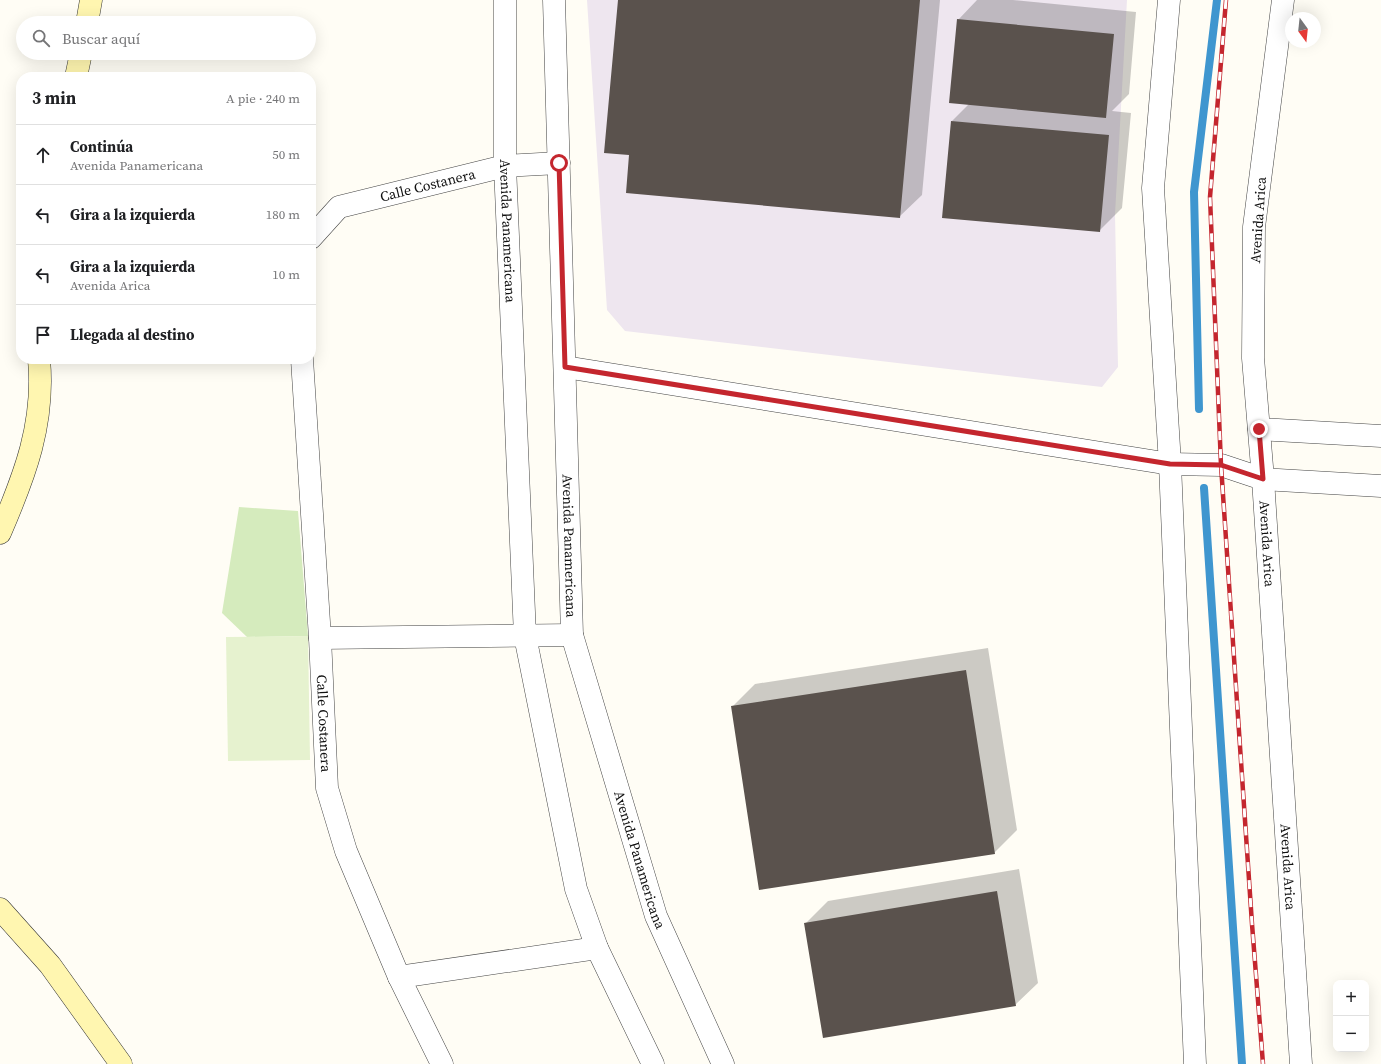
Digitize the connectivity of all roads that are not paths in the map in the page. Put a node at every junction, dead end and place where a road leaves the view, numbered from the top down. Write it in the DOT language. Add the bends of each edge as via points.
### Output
graph roads {
  1 [pos="91,0"];
  2 [pos="505,0"];
  3 [pos="554,0"];
  4 [pos="1169,0"];
  5 [pos="1283,0"];
  6 [pos="88,16"];
  7 [pos="80,60"];
  8 [pos="77,72"];
  9 [pos="559,163"];
  10 [pos="505,166"];
  11 [pos="316,232"];
  12 [pos="40,364"];
  13 [pos="302,364"];
  14 [pos="565,367"];
  15 [pos="1259,429"];
  16 [pos="1381,436"];
  17 [pos="1170,464"];
  18 [pos="1263,479"];
  19 [pos="1381,486"];
  20 [pos="0,533"];
  21 [pos="572,635"];
  22 [pos="525,636"];
  23 [pos="320,638"];
  24 [pos="0,909"];
  25 [pos="597,948"];
  26 [pos="399,977"];
  27 [pos="121,1064"];
  28 [pos="442,1064"];
  29 [pos="653,1064"];
  30 [pos="723,1064"];
  31 [pos="1195,1064"];
  32 [pos="1301,1064"];
  1 -- 6 [label="main road"];
  2 -- 10 [label="street, Avenida Panamericana"];
  3 -- 9 [label="street, Avenida Panamericana"];
  4 -- 17 [label="street" via="1153,188"];
  5 -- 15 [label="street, Avenida Arica" via="1254,227 1253,358"];
  7 -- 8 [label="main road"];
  9 -- 10 [label="street, Calle Costanera"];
  9 -- 14 [label="street, Avenida Panamericana"];
  10 -- 11 [label="street, Calle Costanera" via="339,207"];
  10 -- 22 [label="street, Avenida Panamericana"];
  12 -- 20 [label="main road" via="42,386 35,435 21,484"];
  13 -- 23 [label="street, Calle Costanera"];
  14 -- 17 [label="street"];
  14 -- 21 [label="street, Avenida Panamericana"];
  15 -- 16 [label="street"];
  15 -- 18 [label="street, Avenida Arica"];
  17 -- 18 [label="street" via="1221,465"];
  17 -- 31 [label="street"];
  18 -- 19 [label="street"];
  18 -- 32 [label="street, Avenida Arica"];
  21 -- 22 [label="street"];
  21 -- 30 [label="street, Avenida Panamericana" via="656,916"];
  22 -- 23 [label="street"];
  22 -- 25 [label="street, Avenida Panamericana" via="576,889"];
  23 -- 26 [label="street, Calle Costanera" via="327,788 346,850"];
  24 -- 27 [label="main road" via="50,965"];
  25 -- 26 [label="street"];
  25 -- 29 [label="street, Avenida Panamericana"];
  26 -- 28 [label="street, Calle Costanera"];
}
